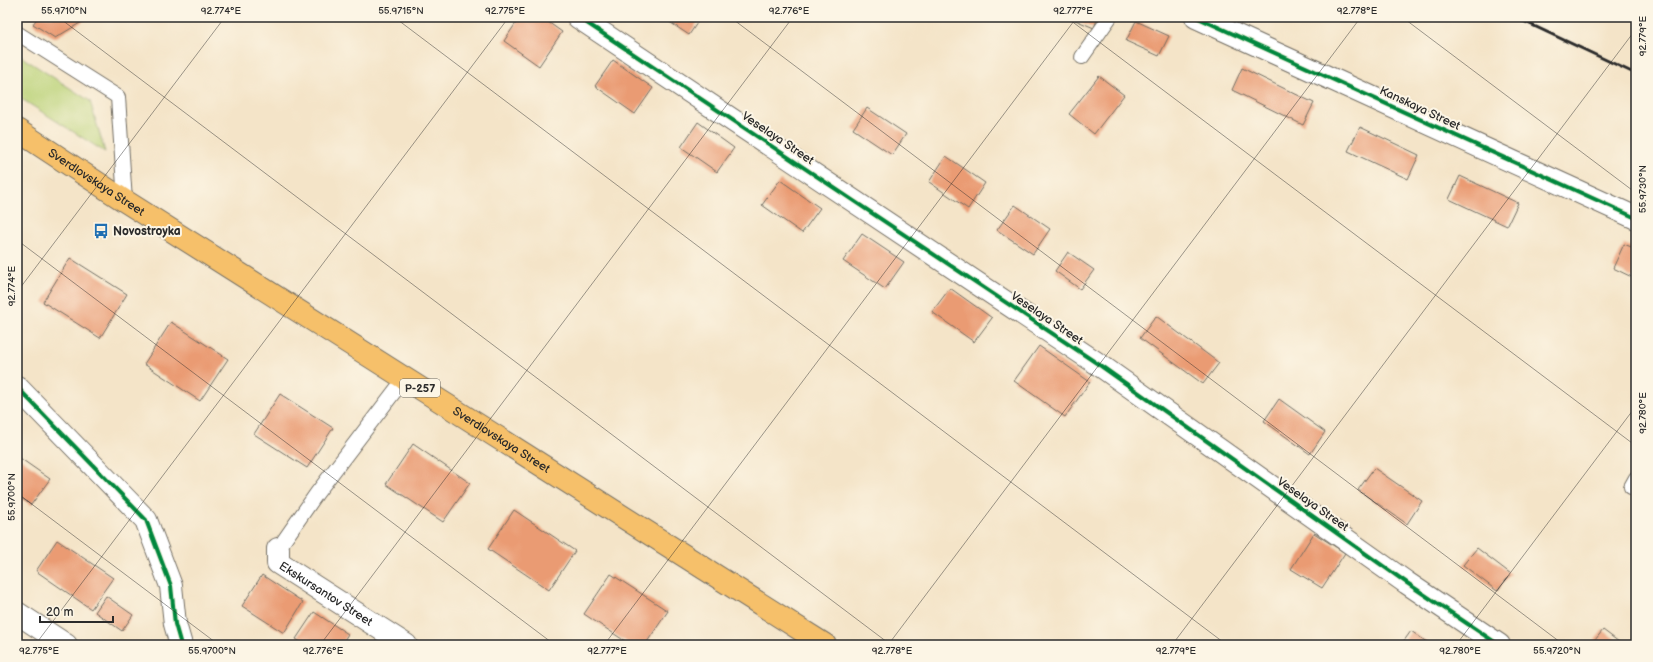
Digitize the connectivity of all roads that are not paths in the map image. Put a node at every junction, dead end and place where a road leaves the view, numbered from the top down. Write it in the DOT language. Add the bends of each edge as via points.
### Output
graph roads {
  1 [pos="578,17"];
  2 [pos="1110,17"];
  3 [pos="1196,17"];
  4 [pos="17,33"];
  5 [pos="1082,57"];
  6 [pos="17,130"];
  7 [pos="125,201"];
  8 [pos="1636,218"];
  9 [pos="404,378"];
  10 [pos="17,387"];
  11 [pos="278,549"];
  12 [pos="17,613"];
  13 [pos="66,645"];
  14 [pos="181,645"];
  15 [pos="406,645"];
  16 [pos="825,645"];
  17 [pos="1499,645"];
  1 -- 17 [label="street, Veselaya Street" via="1094,362"];
  2 -- 5 [label="lane"];
  3 -- 8 [label="street, Kanskaya Street"];
  4 -- 7 [label="lane" via="118,97"];
  6 -- 7 [label="highway, Sverdlovskaya Street / Р-257"];
  7 -- 9 [label="highway, Sverdlovskaya Street / Р-257"];
  9 -- 11 [label="lane"];
  9 -- 16 [label="highway, Sverdlovskaya Street / Р-257"];
  10 -- 14 [label="street" via="146,520 171,586 175,624"];
  11 -- 15 [label="street, Ekskursantov Street" via="278,564"];
  12 -- 13 [label="street"];
}
